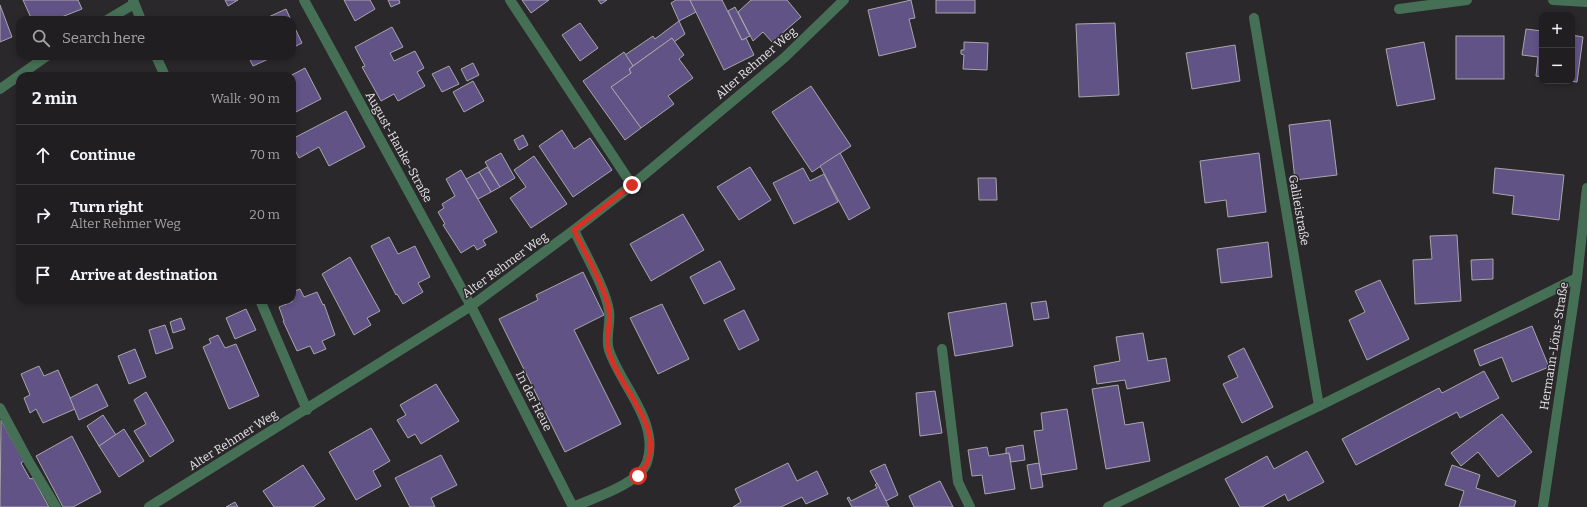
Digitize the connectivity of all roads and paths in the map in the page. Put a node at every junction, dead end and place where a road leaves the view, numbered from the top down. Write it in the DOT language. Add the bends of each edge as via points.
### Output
graph roads {
  1 [pos="304,0"];
  2 [pos="510,0"];
  3 [pos="844,0"];
  4 [pos="1467,0"];
  5 [pos="1553,0"];
  6 [pos="134,2"];
  7 [pos="1587,2"];
  8 [pos="1398,9"];
  9 [pos="113,16"];
  10 [pos="139,16"];
  11 [pos="1254,18"];
  12 [pos="41,60"];
  13 [pos="158,60"];
  14 [pos="24,72"];
  15 [pos="163,72"];
  16 [pos="16,78"];
  17 [pos="0,89"];
  18 [pos="632,185"];
  19 [pos="1587,188"];
  20 [pos="574,230"];
  21 [pos="1584,233"];
  22 [pos="1577,278"];
  23 [pos="262,304"];
  24 [pos="471,306"];
  25 [pos="942,349"];
  26 [pos="1319,406"];
  27 [pos="0,408"];
  28 [pos="307,410"];
  29 [pos="56,507"];
  30 [pos="149,507"];
  31 [pos="573,507"];
  32 [pos="970,507"];
  33 [pos="1108,507"];
  34 [pos="1543,507"];
  1 -- 24 [label="street, August-Hanke-Straße"];
  2 -- 18 [label="street"];
  3 -- 18 [label="street, Alter Rehmer Weg" via="784,58"];
  4 -- 8 [label="street"];
  5 -- 7 [label="street"];
  6 -- 9 [label="street"];
  6 -- 10 [label="street"];
  11 -- 26 [label="street, Galileistraße"];
  12 -- 14 [label="street"];
  13 -- 15 [label="street"];
  16 -- 17 [label="street"];
  18 -- 20 [label="street, Alter Rehmer Weg"];
  19 -- 21 [label="street, Hermann-Löns-Straße"];
  20 -- 24 [label="street, Alter Rehmer Weg"];
  20 -- 31 [label="street" via="604,295 609,312 608,348 643,415 650,444 647,463 638,476"];
  21 -- 22 [label="street, Hermann-Löns-Straße"];
  22 -- 26 [label="street"];
  22 -- 34 [label="street, Hermann-Löns-Straße"];
  23 -- 28 [label="street"];
  24 -- 28 [label="street, Alter Rehmer Weg"];
  24 -- 31 [label="street, In der Heue"];
  25 -- 32 [label="street" via="958,482"];
  26 -- 33 [label="street"];
  27 -- 29 [label="street"];
  28 -- 30 [label="street, Alter Rehmer Weg"];
}
